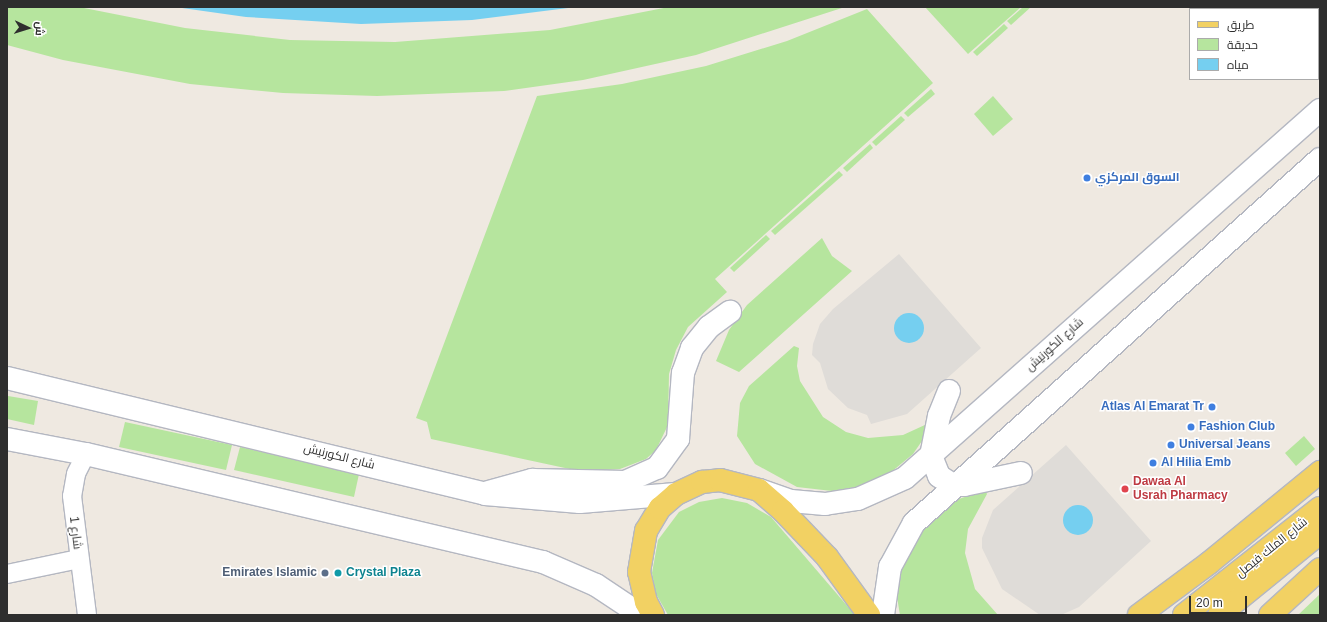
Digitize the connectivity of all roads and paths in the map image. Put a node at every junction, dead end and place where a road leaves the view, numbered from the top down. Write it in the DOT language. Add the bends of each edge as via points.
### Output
graph roads {
  1 [pos="1320,110"];
  2 [pos="1320,159"];
  3 [pos="730,312"];
  4 [pos="7,378"];
  5 [pos="949,391"];
  6 [pos="7,439"];
  7 [pos="86,454"];
  8 [pos="931,456"];
  9 [pos="1320,472"];
  10 [pos="1021,473"];
  11 [pos="953,485"];
  12 [pos="759,490"];
  13 [pos="485,494"];
  14 [pos="676,494"];
  15 [pos="1320,508"];
  16 [pos="1320,533"];
  17 [pos="78,559"];
  18 [pos="1320,569"];
  19 [pos="7,574"];
  20 [pos="87,615"];
  21 [pos="641,615"];
  22 [pos="653,615"];
  23 [pos="869,615"];
  24 [pos="883,615"];
  25 [pos="1139,615"];
  26 [pos="1184,615"];
  27 [pos="1218,615"];
  28 [pos="1270,615"];
  1 -- 8 [label="main road, شارع الكورنيش"];
  2 -- 11 [label="main road"];
  3 -- 13 [label="main road" via="709,327 692,348 683,373 678,439 657,468 625,482 532,480"];
  4 -- 13 [label="main road, شارع الكورنيش"];
  5 -- 8 [label="main road" via="939,416"];
  6 -- 7 [label="main road"];
  7 -- 17 [label="street, شارع 1" via="76,474 72,496"];
  7 -- 21 [label="main road" via="543,562 596,585"];
  8 -- 11 [label="main road" via="939,476"];
  8 -- 12 [label="main road, شارع الكورنيش" via="890,486 858,499 808,503"];
  9 -- 25 [label="main road" via="1209,563"];
  10 -- 11 [label="main road" via="987,482"];
  11 -- 24 [label="main road" via="914,523 900,543 890,567"];
  12 -- 14 [label="main road" via="720,480 702,482"];
  12 -- 23 [label="main road" via="827,557"];
  13 -- 14 [label="main road, شارع الكورنيش" via="580,502"];
  14 -- 22 [label="main road" via="653,519 639,556 641,587"];
  15 -- 26 [label="main road, شارع الملك فيصل"];
  16 -- 27 [label="main road, شارع الملك فيصل"];
  17 -- 19 [label="street"];
  17 -- 20 [label="street, شارع 1"];
  18 -- 28 [label="main road"];
}
